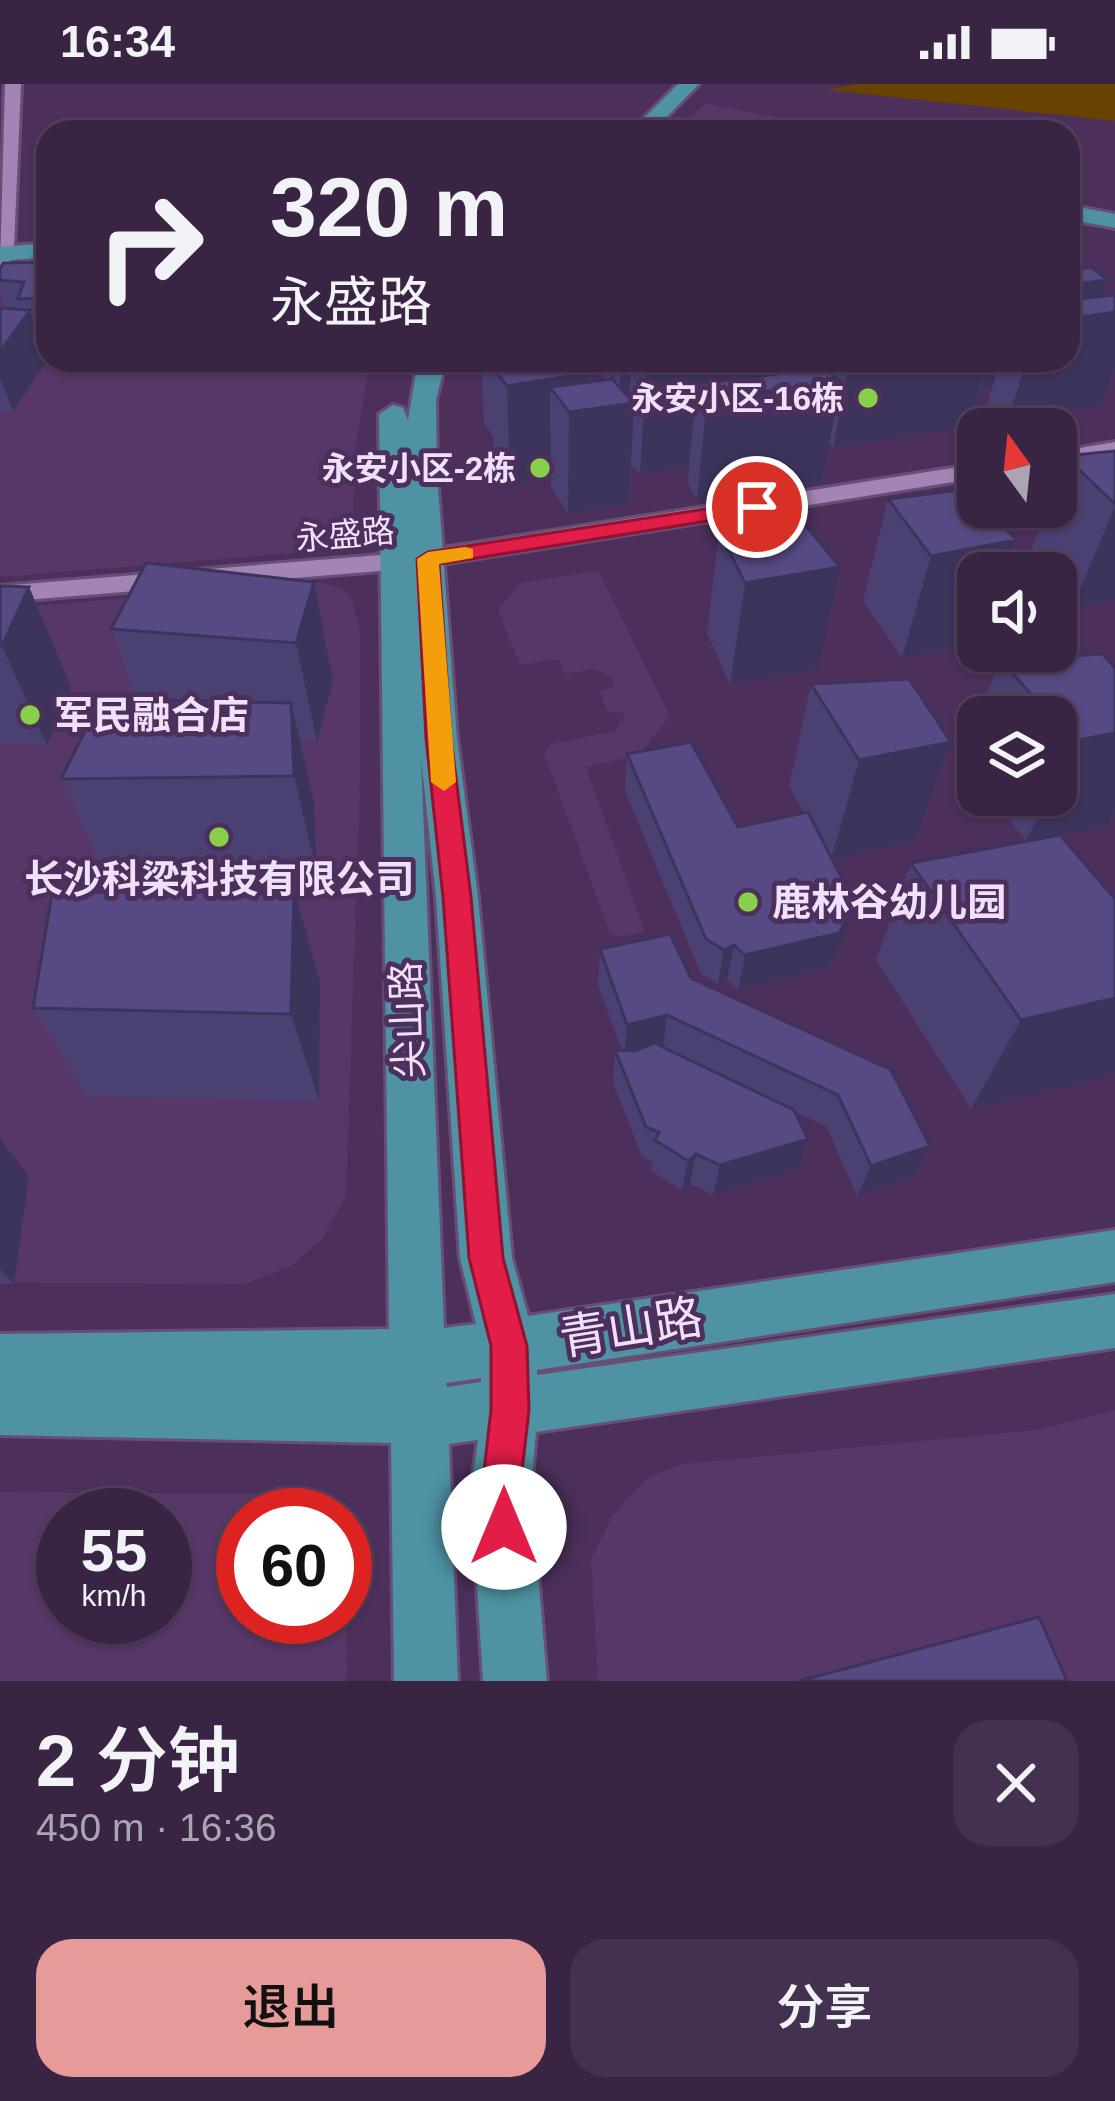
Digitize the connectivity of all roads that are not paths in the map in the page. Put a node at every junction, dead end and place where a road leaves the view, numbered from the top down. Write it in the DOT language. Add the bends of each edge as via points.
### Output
graph roads {
  1 [pos="14,84"];
  2 [pos="660,84"];
  3 [pos="688,84"];
  4 [pos="627,120"];
  5 [pos="652,120"];
  6 [pos="1080,212"];
  7 [pos="1115,218"];
  8 [pos="36,248"];
  9 [pos="4,255"];
  10 [pos="401,372"];
  11 [pos="430,372"];
  12 [pos="1115,447"];
  13 [pos="1077,453"];
  14 [pos="957,472"];
  15 [pos="411,558"];
  16 [pos="0,591"];
  17 [pos="1115,1256"];
  18 [pos="1115,1321"];
  19 [pos="509,1346"];
  20 [pos="417,1357"];
  21 [pos="0,1362"];
  22 [pos="0,1407"];
  23 [pos="510,1410"];
  24 [pos="417,1417"];
  25 [pos="426,1681"];
  26 [pos="514,1681"];
  1 -- 9 [label="street"];
  2 -- 4 [label="main road"];
  3 -- 5 [label="main road"];
  6 -- 7 [label="main road"];
  8 -- 9 [label="main road"];
  10 -- 15 [label="main road, 尖山路" via="391,423"];
  11 -- 15 [label="main road, 尖山路"];
  12 -- 13 [label="street"];
  14 -- 15 [label="street, 永盛路"];
  15 -- 16 [label="street, 永盛路"];
  15 -- 19 [label="main road, 尖山路" via="457,897 486,1258"];
  15 -- 20 [label="main road, 尖山路"];
  17 -- 19 [label="main road, 青山路"];
  18 -- 23 [label="main road, 青山路"];
  19 -- 20 [label="main road, 青山路"];
  19 -- 23 [label="main road, 尖山路"];
  20 -- 21 [label="main road, 青山路"];
  20 -- 24 [label="main road, 尖山路"];
  22 -- 24 [label="main road, 青山路"];
  23 -- 24 [label="main road, 青山路"];
  23 -- 26 [label="main road, 尖山路" via="501,1489"];
  24 -- 25 [label="main road, 尖山路"];
}
